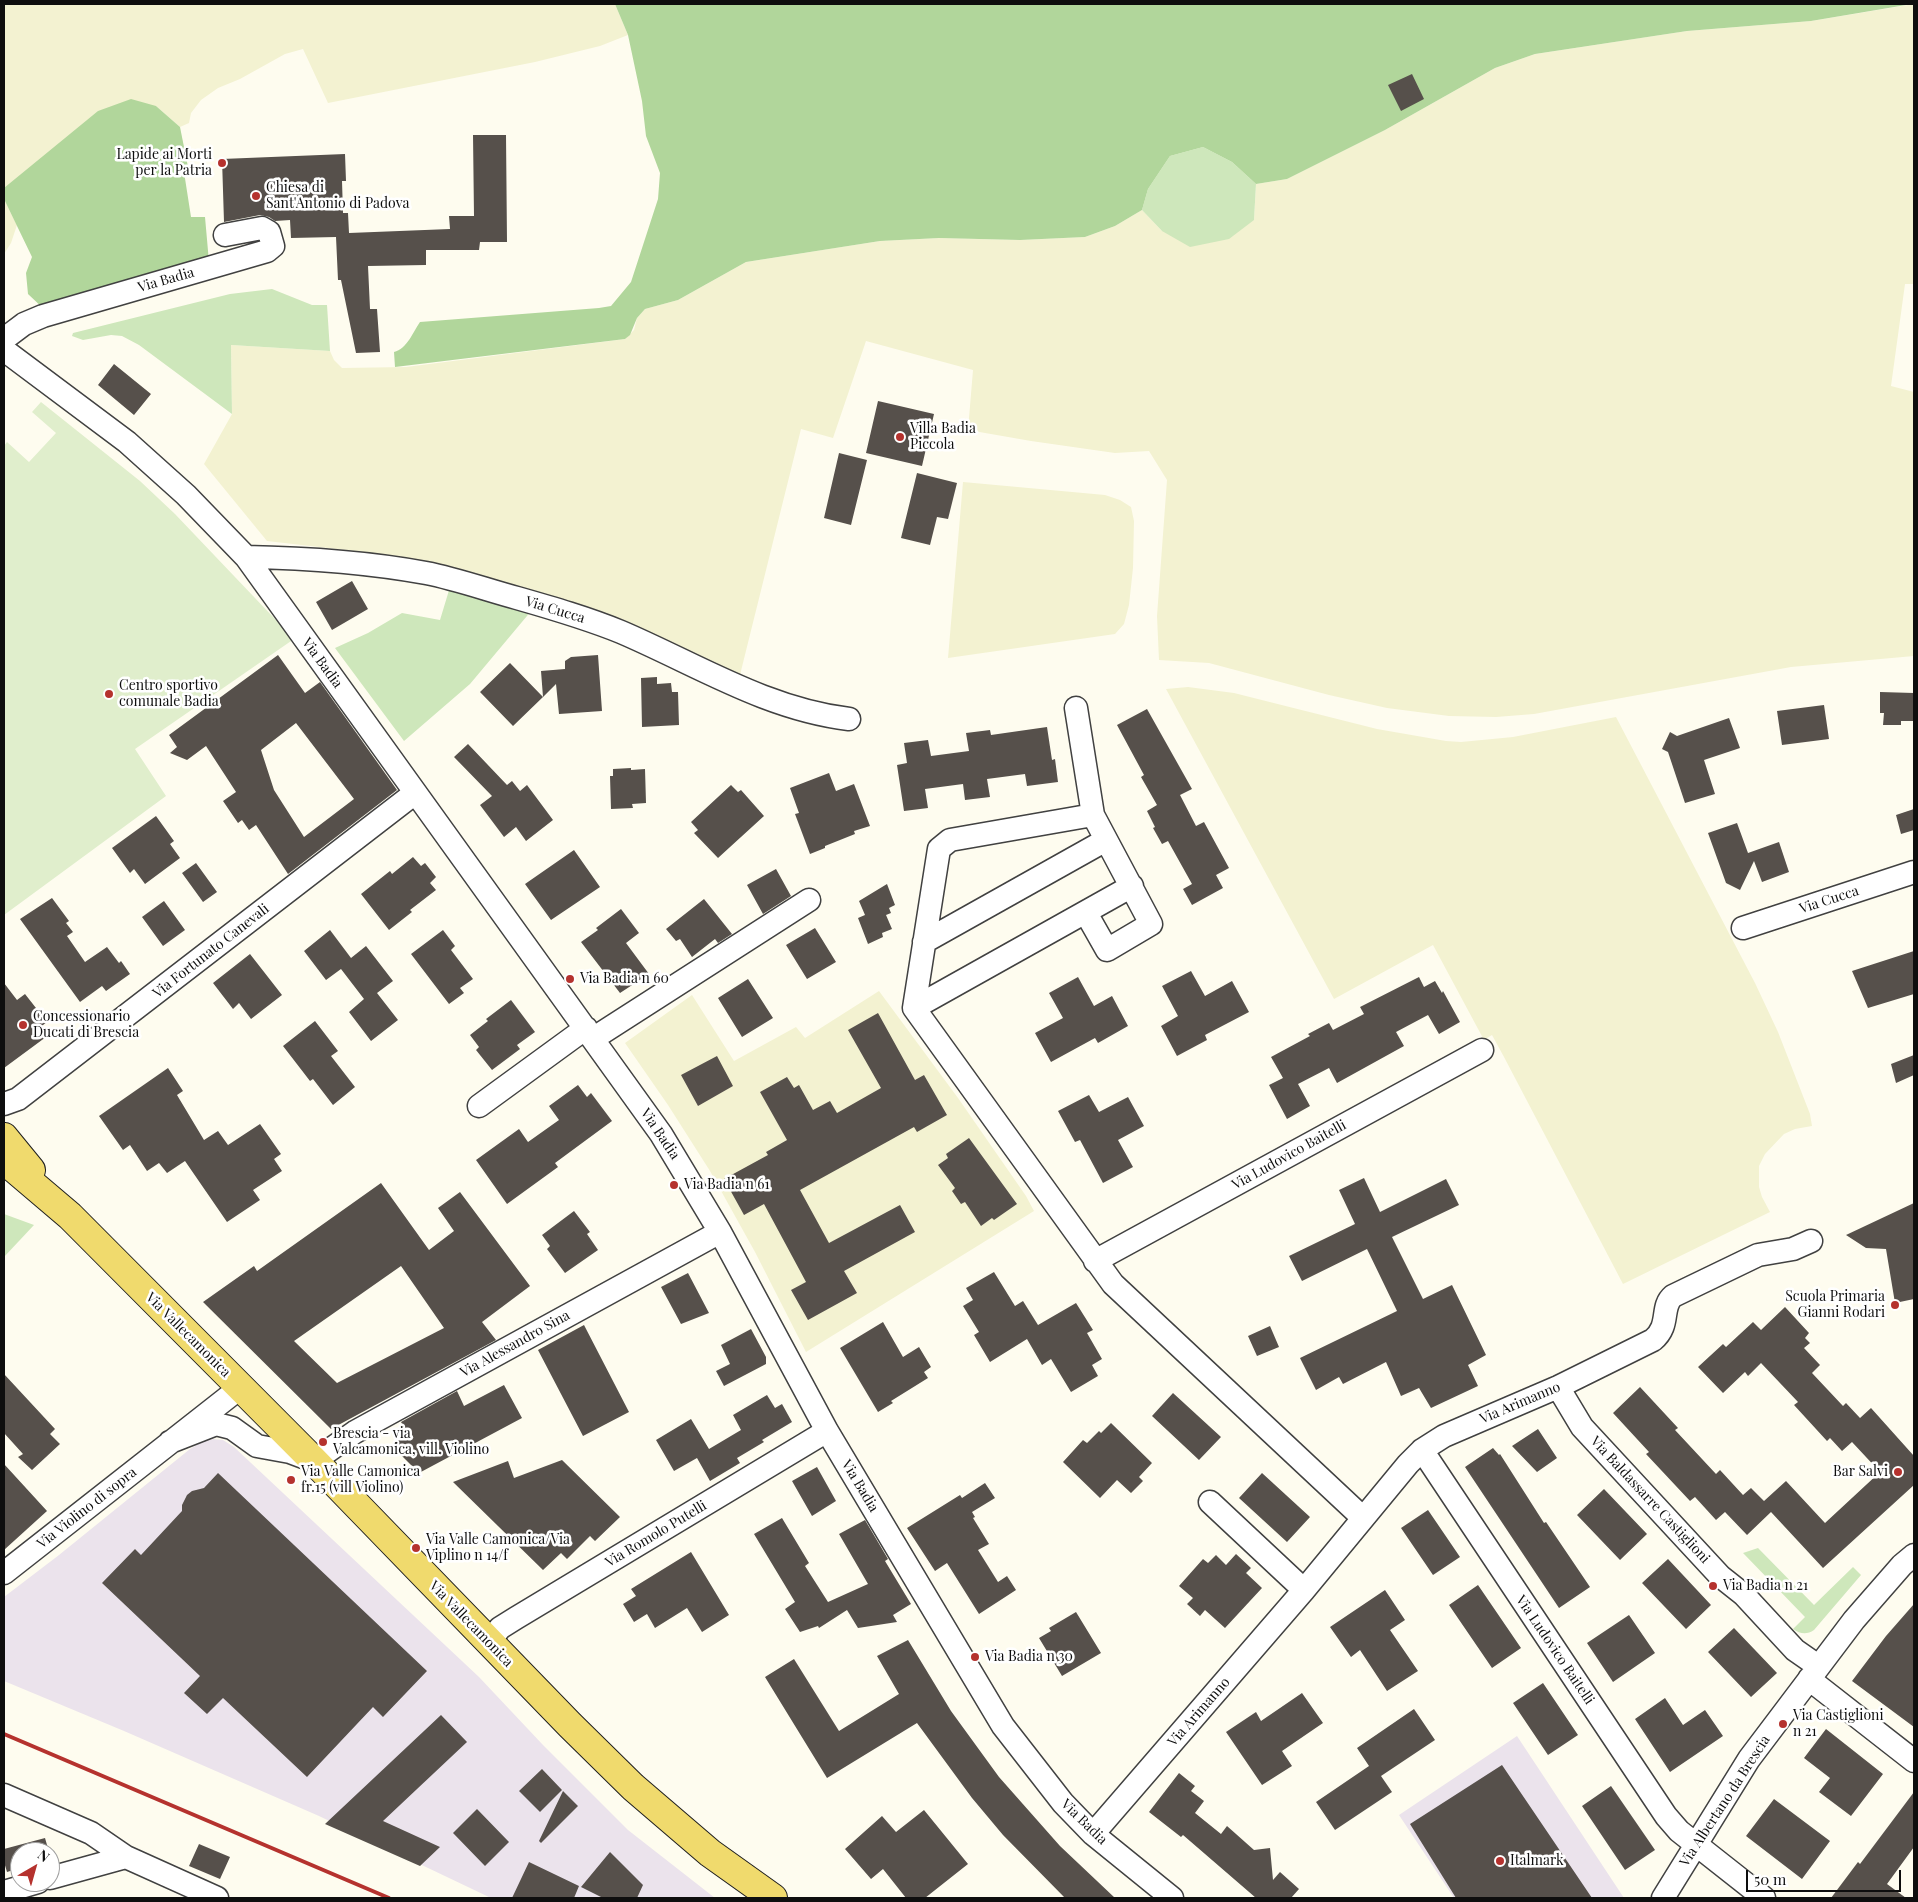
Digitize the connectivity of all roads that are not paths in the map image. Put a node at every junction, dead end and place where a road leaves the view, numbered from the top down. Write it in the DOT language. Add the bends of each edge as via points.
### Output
graph roads {
  1 [pos="225,235"];
  2 [pos="4,338"];
  3 [pos="4,350"];
  4 [pos="246,557"];
  5 [pos="1076,708"];
  6 [pos="849,720"];
  7 [pos="415,793"];
  8 [pos="1093,815"];
  9 [pos="1106,840"];
  10 [pos="1914,872"];
  11 [pos="1132,886"];
  12 [pos="809,900"];
  13 [pos="1086,913"];
  14 [pos="1743,928"];
  15 [pos="924,942"];
  16 [pos="914,1008"];
  17 [pos="590,1033"];
  18 [pos="1482,1050"];
  19 [pos="4,1104"];
  20 [pos="479,1106"];
  21 [pos="4,1137"];
  22 [pos="4,1160"];
  23 [pos="59,1204"];
  24 [pos="720,1232"];
  25 [pos="1811,1241"];
  26 [pos="1095,1261"];
  27 [pos="1558,1386"];
  28 [pos="240,1388"];
  29 [pos="827,1431"];
  30 [pos="170,1442"];
  31 [pos="1422,1450"];
  32 [pos="314,1461"];
  33 [pos="1210,1502"];
  34 [pos="1363,1518"];
  35 [pos="1914,1538"];
  36 [pos="1908,1560"];
  37 [pos="4,1573"];
  38 [pos="1304,1590"];
  39 [pos="488,1642"];
  40 [pos="1813,1673"];
  41 [pos="1914,1761"];
  42 [pos="4,1795"];
  43 [pos="1093,1834"];
  44 [pos="1695,1844"];
  45 [pos="126,1857"];
  46 [pos="60,1875"];
  47 [pos="218,1898"];
  48 [pos="772,1898"];
  49 [pos="1172,1898"];
  50 [pos="1663,1898"];
  51 [pos="1764,1898"];
  1 -- 2 [label="street, Via Badia" via="262,228 270,232 272,246 268,251 43,316"];
  3 -- 4 [label="street, Via Badia" via="127,442 186,495"];
  4 -- 6 [label="street, Via Cucca" via="339,561 428,573 569,613 621,632 715,678 773,700"];
  4 -- 7 [label="street, Via Badia"];
  5 -- 8 [label="street"];
  7 -- 17 [label="street, Via Badia"];
  7 -- 19 [label="street, Via Fortunato Canevali" via="18,1099"];
  8 -- 9 [label="street"];
  8 -- 15 [label="street" via="950,840 939,849"];
  9 -- 11 [label="street"];
  9 -- 15 [label="street"];
  10 -- 14 [label="street, Via Cucca"];
  11 -- 13 [label="street"];
  11 -- 13 [label="street" via="1152,924 1107,950"];
  12 -- 17 [label="street"];
  13 -- 16 [label="street"];
  15 -- 16 [label="street"];
  16 -- 26 [label="street"];
  17 -- 20 [label="street"];
  17 -- 24 [label="street, Via Badia" via="661,1134"];
  18 -- 26 [label="street, Via Ludovico Baitelli"];
  21 -- 23 [label="main road, Via Vallecamonica"];
  22 -- 23 [label="main road, Via Vallecamonica"];
  23 -- 28 [label="main road, Via Vallecamonica"];
  24 -- 29 [label="street, Via Badia"];
  24 -- 32 [label="street, Via Alessandro Sina" via="355,1432"];
  25 -- 27 [label="street, Via Arimanno" via="1758,1255 1673,1296 1667,1305 1663,1330 1653,1340"];
  26 -- 34 [label="street" via="1113,1284"];
  27 -- 31 [label="street, Via Arimanno" via="1458,1429"];
  27 -- 40 [label="street, Via Baldassarre Castiglioni" via="1588,1434 1720,1576 1744,1595"];
  28 -- 30 [label="street, Via Violino di sopra"];
  28 -- 32 [label="main road, Via Vallecamonica"];
  29 -- 39 [label="street, Via Romolo Putelli" via="516,1618 500,1628"];
  29 -- 43 [label="street, Via Badia" via="1004,1726 1063,1803"];
  30 -- 32 [label="street, Via Violino di sopra" via="216,1424 224,1425 244,1435 256,1446 290,1452"];
  30 -- 37 [label="street, Via Violino di sopra"];
  31 -- 34 [label="street, Via Arimanno"];
  31 -- 44 [label="street, Via Ludovico Baitelli" via="1666,1816"];
  32 -- 39 [label="main road, Via Vallecamonica"];
  33 -- 38 [label="street"];
  34 -- 38 [label="street, Via Arimanno"];
  35 -- 36 [label="street, Via Albertano da Brescia"];
  36 -- 40 [label="street, Via Albertano da Brescia"];
  38 -- 43 [label="street, Via Arimanno"];
  39 -- 48 [label="main road, Via Vallecamonica" via="633,1787 710,1853"];
  40 -- 41 [label="street, Via Baldassarre Castiglioni"];
  40 -- 44 [label="street, Via Albertano da Brescia" via="1749,1759"];
  42 -- 45 [label="street" via="91,1834"];
  43 -- 49 [label="street, Via Badia"];
  44 -- 50 [label="street, Via Albertano da Brescia"];
  44 -- 51 [label="street, Via Ludovico Baitelli"];
  45 -- 46 [label="street"];
  45 -- 47 [label="street"];
}
